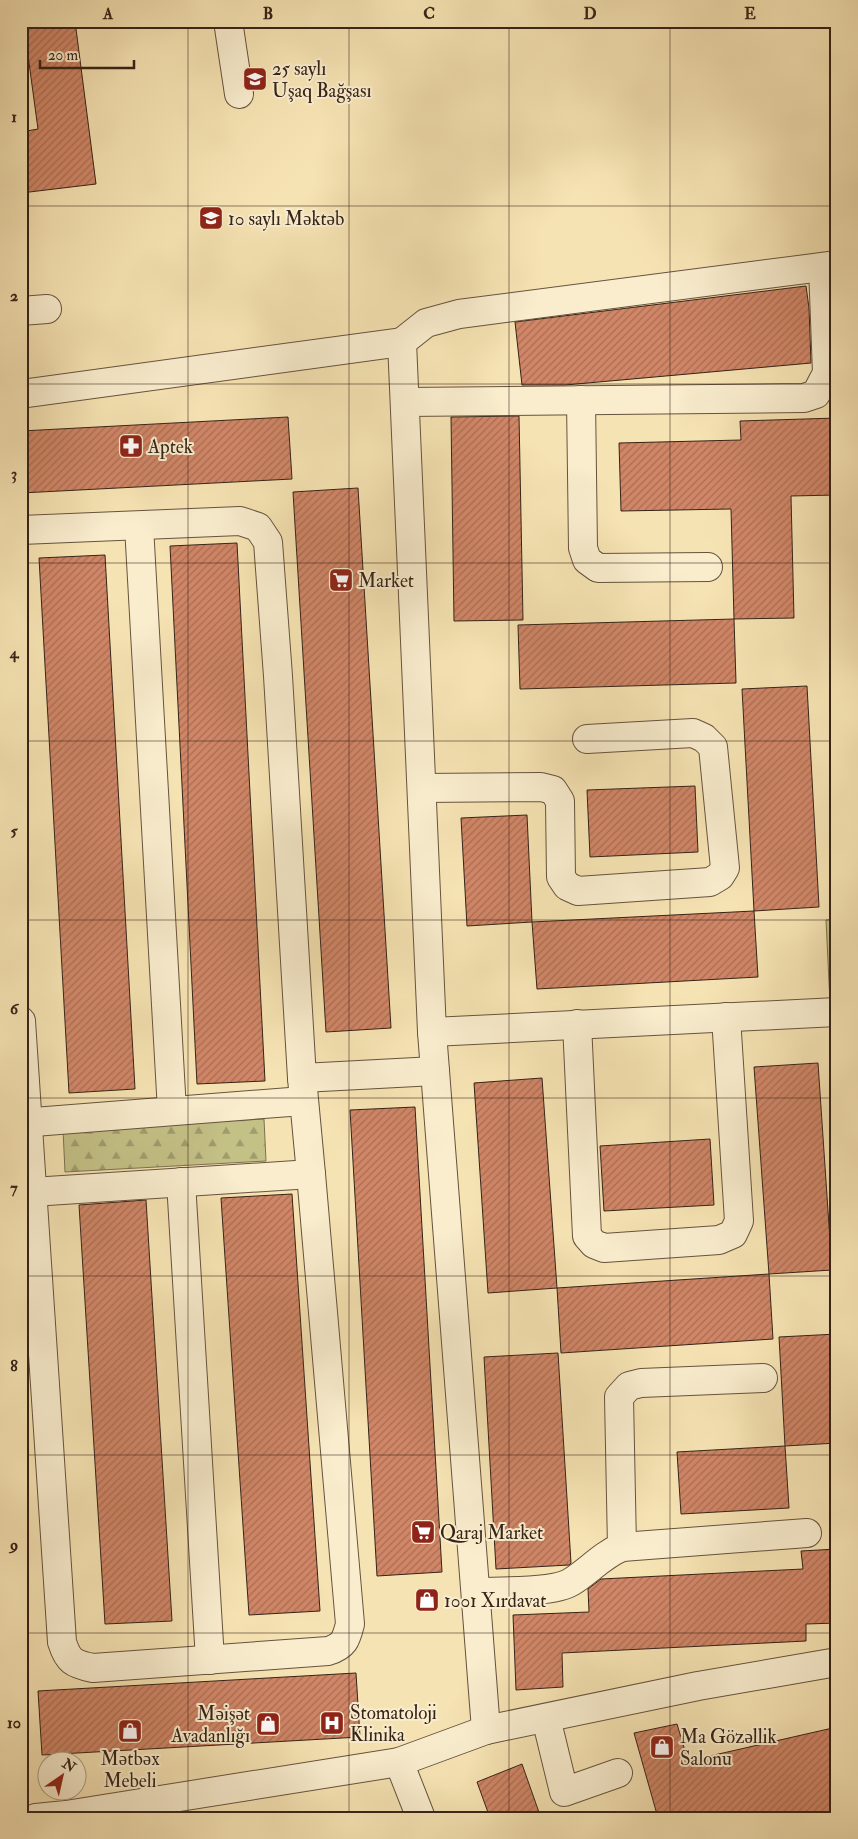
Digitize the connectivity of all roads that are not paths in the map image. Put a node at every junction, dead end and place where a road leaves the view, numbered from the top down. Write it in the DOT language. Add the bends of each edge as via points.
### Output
graph roads {
  1 [pos="228,21"];
  2 [pos="239,94"];
  3 [pos="830,266"];
  4 [pos="402,342"];
  5 [pos="21,394"];
  6 [pos="581,400"];
  7 [pos="405,402"];
  8 [pos="139,526"];
  9 [pos="21,530"];
  10 [pos="708,567"];
  11 [pos="587,739"];
  12 [pos="422,788"];
  13 [pos="837,1012"];
  14 [pos="726,1017"];
  15 [pos="21,1021"];
  16 [pos="577,1024"];
  17 [pos="432,1032"];
  18 [pos="22,1066"];
  19 [pos="435,1071"];
  20 [pos="303,1089"];
  21 [pos="172,1111"];
  22 [pos="24,1123"];
  23 [pos="311,1174"];
  24 [pos="182,1182"];
  25 [pos="32,1192"];
  26 [pos="763,1378"];
  27 [pos="807,1533"];
  28 [pos="622,1546"];
  29 [pos="476,1592"];
  30 [pos="210,1660"];
  31 [pos="837,1662"];
  32 [pos="546,1718"];
  33 [pos="486,1730"];
  34 [pos="399,1762"];
  35 [pos="618,1773"];
  36 [pos="36,1818"];
  37 [pos="421,1818"];
  1 -- 2 [label="lane"];
  3 -- 4 [label="lane" via="459,314 426,323"];
  3 -- 6 [label="lane" via="827,373 816,394 804,398"];
  4 -- 5 [label="lane"];
  4 -- 7 [label="lane"];
  6 -- 7 [label="lane"];
  6 -- 10 [label="lane" via="583,548 587,560 598,568"];
  7 -- 12 [label="lane"];
  8 -- 9 [label="lane"];
  8 -- 20 [label="lane" via="240,521 258,528 268,542"];
  8 -- 21 [label="lane"];
  11 -- 12 [label="lane" via="692,733 713,747 725,868 720,876 710,882 578,891 567,886 561,877 560,801 553,790 541,787"];
  12 -- 17 [label="lane"];
  13 -- 14 [label="lane"];
  14 -- 16 [label="lane"];
  14 -- 16 [label="lane" via="739,1222 733,1234 719,1240 604,1248 587,1236"];
  15 -- 18 [label="lane"];
  16 -- 17 [label="lane"];
  17 -- 19 [label="lane"];
  18 -- 22 [label="lane"];
  19 -- 20 [label="lane"];
  19 -- 29 [label="lane"];
  20 -- 21 [label="lane"];
  20 -- 23 [label="lane"];
  21 -- 22 [label="lane"];
  22 -- 25 [label="lane"];
  23 -- 24 [label="lane"];
  23 -- 30 [label="lane" via="350,1624 339,1648 328,1651"];
  24 -- 25 [label="lane"];
  24 -- 30 [label="lane"];
  25 -- 30 [label="lane" via="61,1632 67,1657 78,1666 93,1668"];
  26 -- 28 [label="lane" via="641,1383 629,1386 619,1397"];
  27 -- 28 [label="lane"];
  28 -- 29 [label="lane" via="609,1552 570,1583 553,1588"];
  29 -- 33 [label="lane"];
  31 -- 32 [label="lane" via="698,1686"];
  32 -- 33 [label="lane"];
  32 -- 35 [label="lane" via="564,1792"];
  33 -- 34 [label="lane"];
  34 -- 36 [label="lane" via="66,1816"];
  34 -- 37 [label="lane"];
}
